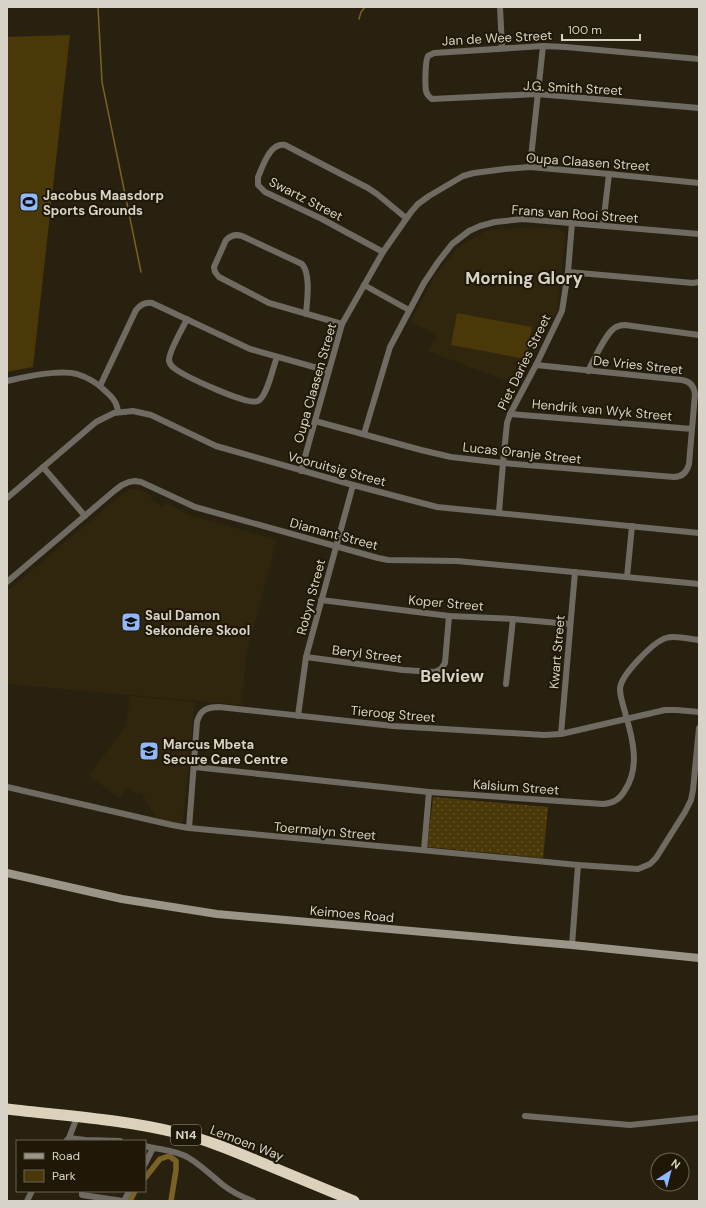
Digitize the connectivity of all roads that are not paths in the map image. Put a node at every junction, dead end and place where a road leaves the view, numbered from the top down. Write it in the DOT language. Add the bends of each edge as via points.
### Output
graph roads {
  1 [pos="500,7"];
  2 [pos="543,46"];
  3 [pos="502,48"];
  4 [pos="699,59"];
  5 [pos="426,66"];
  6 [pos="537,94"];
  7 [pos="699,108"];
  8 [pos="530,167"];
  9 [pos="609,174"];
  10 [pos="699,183"];
  11 [pos="406,218"];
  12 [pos="572,223"];
  13 [pos="603,225"];
  14 [pos="699,234"];
  15 [pos="383,252"];
  16 [pos="568,272"];
  17 [pos="699,282"];
  18 [pos="364,285"];
  19 [pos="409,310"];
  20 [pos="306,314"];
  21 [pos="187,319"];
  22 [pos="342,324"];
  23 [pos="699,335"];
  24 [pos="276,357"];
  25 [pos="536,365"];
  26 [pos="328,371"];
  27 [pos="588,371"];
  28 [pos="7,381"];
  29 [pos="100,386"];
  30 [pos="118,412"];
  31 [pos="510,414"];
  32 [pos="315,421"];
  33 [pos="692,429"];
  34 [pos="364,434"];
  35 [pos="502,463"];
  36 [pos="43,467"];
  37 [pos="301,471"];
  38 [pos="353,485"];
  39 [pos="7,498"];
  40 [pos="499,512"];
  41 [pos="85,516"];
  42 [pos="632,526"];
  43 [pos="699,533"];
  44 [pos="336,547"];
  45 [pos="575,572"];
  46 [pos="627,577"];
  47 [pos="7,582"];
  48 [pos="699,584"];
  49 [pos="321,600"];
  50 [pos="449,616"];
  51 [pos="513,619"];
  52 [pos="570,624"];
  53 [pos="699,640"];
  54 [pos="306,657"];
  55 [pos="506,684"];
  56 [pos="699,712"];
  57 [pos="298,716"];
  58 [pos="627,719"];
  59 [pos="699,728"];
  60 [pos="561,734"];
  61 [pos="194,767"];
  62 [pos="7,787"];
  63 [pos="429,792"];
  64 [pos="189,828"];
  65 [pos="424,850"];
  66 [pos="578,865"];
  67 [pos="7,873"];
  68 [pos="572,945"];
  69 [pos="699,958"];
  70 [pos="7,1109"];
  71 [pos="525,1116"];
  72 [pos="78,1117"];
  73 [pos="699,1118"];
  74 [pos="68,1140"];
  75 [pos="84,1140"];
  76 [pos="146,1146"];
  77 [pos="153,1148"];
  78 [pos="146,1162"];
  79 [pos="32,1192"];
  80 [pos="82,1192"];
  81 [pos="128,1192"];
  82 [pos="246,1200"];
  83 [pos="348,1200"];
  84 [pos="27,1201"];
  85 [pos="123,1201"];
  86 [pos="253,1201"];
  1 -- 3 [label="street"];
  2 -- 3 [label="street, Jan de Wee Street"];
  2 -- 4 [label="street, Jan de Wee Street"];
  2 -- 6 [label="street"];
  3 -- 5 [label="street, Jan de Wee Street" via="433,53 427,57"];
  5 -- 6 [label="street, J.G. Smith Street" via="426,91 432,99"];
  6 -- 7 [label="street, J.G. Smith Street"];
  6 -- 8 [label="street"];
  8 -- 9 [label="street, Oupa Claasen Street"];
  8 -- 11 [label="street, Oupa Claasen Street" via="463,176 418,204"];
  9 -- 10 [label="street, Oupa Claasen Street"];
  9 -- 13 [label="street"];
  11 -- 15 [label="street, Oupa Claasen Street"];
  11 -- 15 [label="street, Swartz Street" via="368,188 285,145 275,146 270,153 258,177 260,188"];
  12 -- 13 [label="street, Frans van Rooi Street"];
  12 -- 16 [label="street, Piet Daries Street"];
  12 -- 19 [label="street, Frans van Rooi Street" via="508,220 485,224 469,231 452,244 441,257"];
  13 -- 14 [label="street, Frans van Rooi Street"];
  15 -- 18 [label="street, Oupa Claasen Street"];
  16 -- 17 [label="street"];
  16 -- 25 [label="street, Piet Daries Street" via="562,311"];
  18 -- 19 [label="street"];
  18 -- 22 [label="street, Oupa Claasen Street"];
  19 -- 34 [label="street, Frans van Rooi Street" via="390,347"];
  20 -- 20 [label="street" via="269,303 219,278 214,267 226,240 237,234 302,264 306,270 307,282"];
  20 -- 22 [label="street"];
  21 -- 24 [label="street" via="250,349"];
  21 -- 24 [label="street" via="170,354 169,363 182,373 231,396 251,402 259,401 266,391"];
  21 -- 29 [label="street" via="152,303 143,304 136,310"];
  22 -- 26 [label="street, Oupa Claasen Street"];
  23 -- 27 [label="street" via="617,326 607,336"];
  24 -- 26 [label="street"];
  25 -- 27 [label="street, De Vries Street"];
  25 -- 31 [label="street, Piet Daries Street"];
  26 -- 32 [label="street, Oupa Claasen Street"];
  27 -- 33 [label="street, De Vries Street" via="686,381 694,390"];
  28 -- 29 [label="street" via="68,372"];
  29 -- 30 [label="street" via="114,399"];
  30 -- 36 [label="street, Vooruitsig Street" via="96,422"];
  30 -- 37 [label="street, Vooruitsig Street" via="146,413 210,444"];
  31 -- 33 [label="street, Hendrik van Wyk Street"];
  31 -- 35 [label="street, Piet Daries Street"];
  32 -- 34 [label="street, Lucas Oranje Street"];
  32 -- 37 [label="street, Oupa Claasen Street"];
  33 -- 35 [label="street, Lucas Oranje Street" via="688,469 677,477"];
  34 -- 35 [label="street, Lucas Oranje Street" via="442,455"];
  35 -- 40 [label="street, Piet Daries Street"];
  36 -- 39 [label="street, Vooruitsig Street"];
  36 -- 41 [label="street"];
  37 -- 38 [label="street, Vooruitsig Street"];
  38 -- 40 [label="street, Vooruitsig Street" via="437,507"];
  38 -- 44 [label="street, Robyn Street"];
  40 -- 42 [label="street, Vooruitsig Street"];
  41 -- 44 [label="street, Diamant Street" via="122,485 135,481 195,507"];
  41 -- 47 [label="street, Diamant Street"];
  42 -- 43 [label="street, Vooruitsig Street"];
  42 -- 46 [label="street"];
  44 -- 45 [label="street, Diamant Street" via="388,560 457,561"];
  44 -- 49 [label="street, Robyn Street"];
  45 -- 46 [label="street, Diamant Street"];
  45 -- 52 [label="street, Kwart Street"];
  46 -- 48 [label="street, Diamant Street"];
  49 -- 50 [label="street, Koper Street"];
  49 -- 54 [label="street, Robyn Street"];
  50 -- 51 [label="street, Koper Street"];
  50 -- 54 [label="street, Beryl Street" via="445,663 435,672"];
  51 -- 52 [label="street, Koper Street"];
  51 -- 55 [label="street"];
  52 -- 60 [label="street, Kwart Street"];
  53 -- 58 [label="street, Kalsium Street" via="666,638 655,644 626,674 620,690"];
  54 -- 57 [label="street, Robyn Street"];
  56 -- 58 [label="street, Tieroog Street" via="665,710"];
  57 -- 60 [label="street, Tieroog Street" via="426,729 544,736"];
  57 -- 61 [label="street, Tieroog Street" via="219,707 206,709 201,712 197,722"];
  58 -- 60 [label="street, Tieroog Street"];
  58 -- 63 [label="street, Kalsium Street" via="634,749 634,765 628,786 612,803"];
  59 -- 66 [label="street, Toermalyn Street" via="691,800 656,858 645,867 633,870"];
  61 -- 63 [label="street, Kalsium Street"];
  61 -- 64 [label="street, Tieroog Street"];
  62 -- 64 [label="street, Toermalyn Street"];
  63 -- 65 [label="street"];
  64 -- 65 [label="street, Toermalyn Street"];
  65 -- 66 [label="street, Toermalyn Street"];
  66 -- 68 [label="street"];
  67 -- 68 [label="street, Keimoes Road" via="122,899 218,914"];
  68 -- 69 [label="street, Keimoes Road"];
  70 -- 72 [label="highway, Lemoen Way / N14"];
  71 -- 73 [label="street" via="630,1125"];
  72 -- 74 [label="street"];
  72 -- 83 [label="highway, Lemoen Way / N14" via="139,1125 207,1141"];
  74 -- 75 [label="street"];
  76 -- 77 [label="street"];
  77 -- 78 [label="street"];
  77 -- 82 [label="street" via="176,1152 190,1158"];
  79 -- 84 [label="street"];
  80 -- 85 [label="street" via="82,1196"];
  81 -- 85 [label="street"];
  82 -- 86 [label="street"];
}
